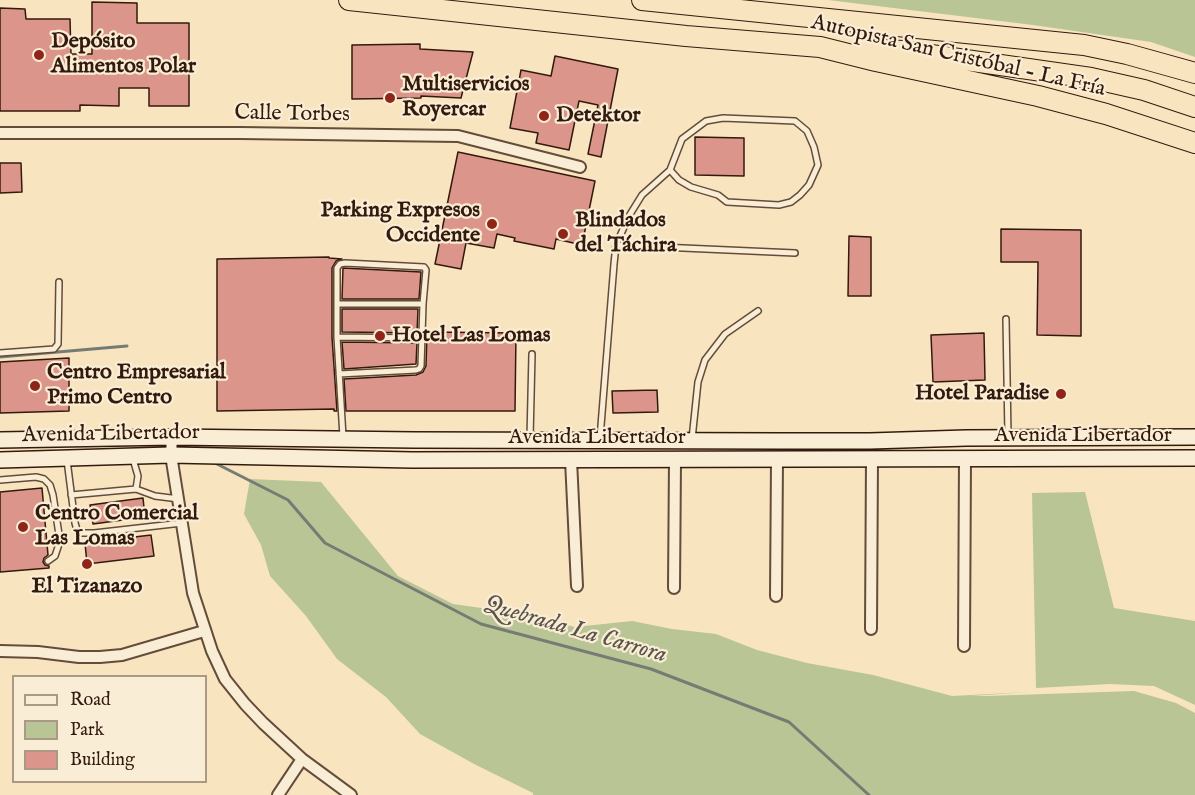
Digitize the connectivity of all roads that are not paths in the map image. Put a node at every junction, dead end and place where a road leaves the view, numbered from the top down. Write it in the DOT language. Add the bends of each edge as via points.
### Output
graph roads {
  1 [pos="349,0"];
  2 [pos="642,0"];
  3 [pos="820,47"];
  4 [pos="1195,73"];
  5 [pos="1195,107"];
  6 [pos="0,134"];
  7 [pos="1195,143"];
  8 [pos="580,167"];
  9 [pos="669,170"];
  10 [pos="616,245"];
  11 [pos="795,253"];
  12 [pos="59,282"];
  13 [pos="337,304"];
  14 [pos="423,304"];
  15 [pos="758,311"];
  16 [pos="1006,319"];
  17 [pos="337,337"];
  18 [pos="422,338"];
  19 [pos="0,353"];
  20 [pos="532,354"];
  21 [pos="339,374"];
  22 [pos="172,437"];
  23 [pos="1195,437"];
  24 [pos="343,438"];
  25 [pos="1008,438"];
  26 [pos="0,440"];
  27 [pos="530,440"];
  28 [pos="600,440"];
  29 [pos="692,440"];
  30 [pos="171,455"];
  31 [pos="132,457"];
  32 [pos="67,458"];
  33 [pos="872,458"];
  34 [pos="1195,458"];
  35 [pos="965,459"];
  36 [pos="0,460"];
  37 [pos="572,460"];
  38 [pos="675,460"];
  39 [pos="777,460"];
  40 [pos="0,480"];
  41 [pos="136,489"];
  42 [pos="71,495"];
  43 [pos="179,499"];
  44 [pos="182,523"];
  45 [pos="48,561"];
  46 [pos="577,586"];
  47 [pos="674,588"];
  48 [pos="776,596"];
  49 [pos="871,629"];
  50 [pos="204,631"];
  51 [pos="964,646"];
  52 [pos="0,651"];
  53 [pos="303,759"];
  54 [pos="278,795"];
  55 [pos="351,795"];
  1 -- 3 [label="highway, Autopista San Cristóbal - La Fría"];
  2 -- 4 [label="highway, Autopista San Cristóbal - La Fría" via="1084,45"];
  3 -- 5 [label="highway" via="903,51 1091,78"];
  3 -- 7 [label="highway, Autopista San Cristóbal - La Fría" via="1038,96"];
  6 -- 8 [label="street, Calle Torbes" via="458,136"];
  9 -- 9 [label="lane" via="682,140 706,121 723,118 795,121 807,131 818,165 800,195 779,205 727,202 691,187"];
  9 -- 10 [label="lane" via="642,195"];
  10 -- 11 [label="lane"];
  10 -- 28 [label="lane"];
  12 -- 19 [label="lane" via="58,344 54,350"];
  13 -- 14 [label="lane"];
  13 -- 14 [label="lane" via="337,268 345,263 424,267"];
  13 -- 17 [label="lane"];
  14 -- 18 [label="lane"];
  15 -- 29 [label="lane" via="725,334 705,360 698,382"];
  16 -- 25 [label="lane"];
  17 -- 18 [label="lane"];
  17 -- 21 [label="lane"];
  18 -- 21 [label="lane" via="421,366 416,370"];
  20 -- 27 [label="lane"];
  21 -- 24 [label="lane"];
  22 -- 24 [label="main road, Avenida Libertador"];
  22 -- 26 [label="main road, Avenida Libertador"];
  22 -- 30 [label="street"];
  23 -- 25 [label="main road, Avenida Libertador"];
  24 -- 27 [label="main road, Avenida Libertador"];
  25 -- 29 [label="main road, Avenida Libertador"];
  27 -- 28 [label="main road, Avenida Libertador"];
  28 -- 29 [label="main road, Avenida Libertador"];
  30 -- 31 [label="main road, Avenida Libertador"];
  30 -- 37 [label="main road, Avenida Libertador"];
  30 -- 43 [label="street"];
  31 -- 32 [label="main road, Avenida Libertador"];
  31 -- 41 [label="lane" via="138,476"];
  32 -- 36 [label="main road, Avenida Libertador"];
  32 -- 42 [label="lane"];
  33 -- 35 [label="main road, Avenida Libertador"];
  33 -- 39 [label="main road, Avenida Libertador"];
  33 -- 49 [label="street"];
  34 -- 35 [label="main road, Avenida Libertador"];
  35 -- 51 [label="street"];
  37 -- 38 [label="main road, Avenida Libertador"];
  37 -- 46 [label="street"];
  38 -- 39 [label="main road, Avenida Libertador"];
  38 -- 47 [label="street"];
  39 -- 48 [label="street"];
  40 -- 45 [label="lane" via="36,477 50,485 60,541 55,556"];
  41 -- 42 [label="lane"];
  41 -- 43 [label="lane"];
  42 -- 44 [label="lane" via="78,532"];
  43 -- 44 [label="street"];
  44 -- 50 [label="street" via="193,593"];
  50 -- 52 [label="street" via="122,655 79,657"];
  50 -- 53 [label="street" via="225,679 262,723"];
  53 -- 54 [label="street"];
  53 -- 55 [label="street"];
}
